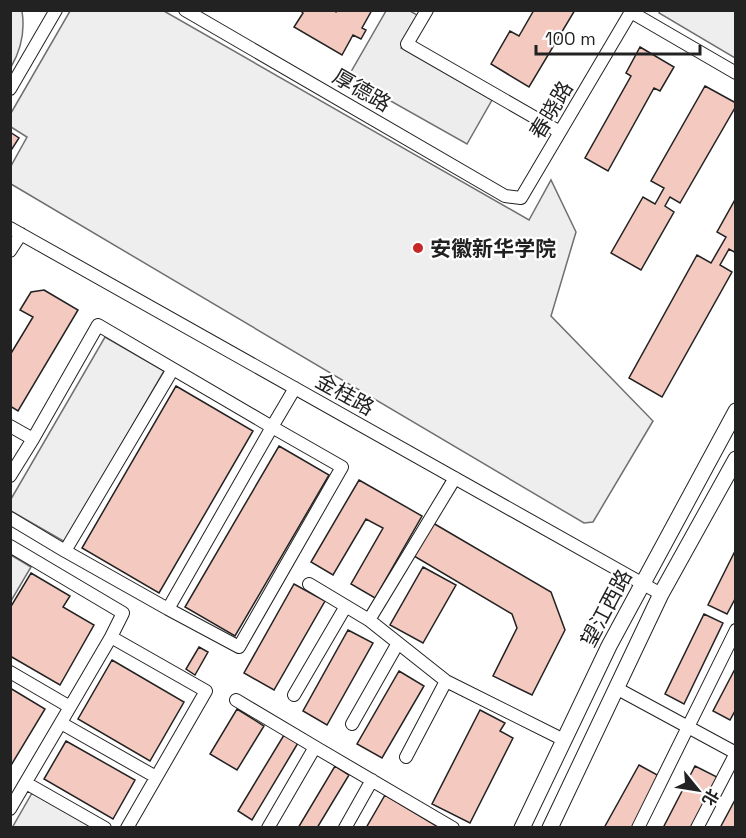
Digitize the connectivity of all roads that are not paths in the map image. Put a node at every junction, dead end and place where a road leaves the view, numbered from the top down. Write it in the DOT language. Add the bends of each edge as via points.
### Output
graph roads {
  1 [pos="56,10"];
  2 [pos="428,10"];
  3 [pos="632,11"];
  4 [pos="190,12"];
  5 [pos="735,73"];
  6 [pos="10,89"];
  7 [pos="560,132"];
  8 [pos="521,198"];
  9 [pos="16,231"];
  10 [pos="10,251"];
  11 [pos="173,369"];
  12 [pos="295,388"];
  13 [pos="735,411"];
  14 [pos="10,426"];
  15 [pos="272,427"];
  16 [pos="33,439"];
  17 [pos="735,459"];
  18 [pos="10,476"];
  19 [pos="455,478"];
  20 [pos="10,518"];
  21 [pos="10,546"];
  22 [pos="65,551"];
  23 [pos="309,584"];
  24 [pos="643,584"];
  25 [pos="661,594"];
  26 [pos="346,606"];
  27 [pos="168,609"];
  28 [pos="369,620"];
  29 [pos="735,630"];
  30 [pos="111,637"];
  31 [pos="398,643"];
  32 [pos="10,672"];
  33 [pos="446,681"];
  34 [pos="616,688"];
  35 [pos="294,695"];
  36 [pos="236,700"];
  37 [pos="70,707"];
  38 [pos="61,723"];
  39 [pos="352,724"];
  40 [pos="687,727"];
  41 [pos="564,740"];
  42 [pos="315,747"];
  43 [pos="735,753"];
  44 [pos="406,757"];
  45 [pos="156,777"];
  46 [pos="372,780"];
  47 [pos="26,783"];
  48 [pos="10,809"];
  49 [pos="105,828"];
  50 [pos="127,828"];
  51 [pos="268,828"];
  52 [pos="345,828"];
  53 [pos="453,828"];
  54 [pos="522,828"];
  55 [pos="550,828"];
  56 [pos="638,828"];
  57 [pos="697,828"];
  1 -- 6 [label="street"];
  2 -- 7 [label="street" via="407,44"];
  3 -- 5 [label="street"];
  3 -- 7 [label="street, 春晓路"];
  4 -- 8 [label="street, 厚德路" via="505,196"];
  7 -- 8 [label="street, 春晓路"];
  9 -- 10 [label="street"];
  9 -- 12 [label="street, 金桂路"];
  11 -- 15 [label="street"];
  11 -- 16 [label="street" via="98,325"];
  11 -- 22 [label="street"];
  12 -- 15 [label="street"];
  12 -- 19 [label="street, 金桂路"];
  13 -- 24 [label="main road, 望江西路"];
  14 -- 16 [label="street"];
  15 -- 27 [label="street"];
  15 -- 27 [label="street" via="342,467 245,637 239,647"];
  16 -- 18 [label="street"];
  17 -- 25 [label="main road, 望江西路"];
  19 -- 24 [label="street, 金桂路"];
  19 -- 28 [label="street"];
  20 -- 22 [label="street"];
  21 -- 30 [label="street" via="123,613"];
  22 -- 27 [label="street"];
  23 -- 26 [label="street"];
  24 -- 25 [label="street, 金桂路"];
  24 -- 41 [label="main road, 望江西路"];
  25 -- 34 [label="main road, 望江西路"];
  26 -- 28 [label="street"];
  26 -- 35 [label="street"];
  28 -- 31 [label="street"];
  29 -- 40 [label="street"];
  30 -- 37 [label="street"];
  30 -- 45 [label="street" via="206,691"];
  31 -- 33 [label="street"];
  31 -- 39 [label="street"];
  32 -- 37 [label="street"];
  33 -- 41 [label="street"];
  33 -- 44 [label="street"];
  34 -- 40 [label="street"];
  34 -- 55 [label="main road, 望江西路"];
  36 -- 42 [label="street"];
  37 -- 38 [label="street"];
  38 -- 45 [label="street"];
  38 -- 47 [label="street"];
  40 -- 43 [label="street"];
  40 -- 56 [label="street"];
  41 -- 54 [label="main road, 望江西路"];
  42 -- 46 [label="street"];
  42 -- 51 [label="street"];
  43 -- 57 [label="street"];
  45 -- 50 [label="street"];
  46 -- 52 [label="street"];
  46 -- 53 [label="street"];
  47 -- 48 [label="street"];
  47 -- 49 [label="street"];
}
